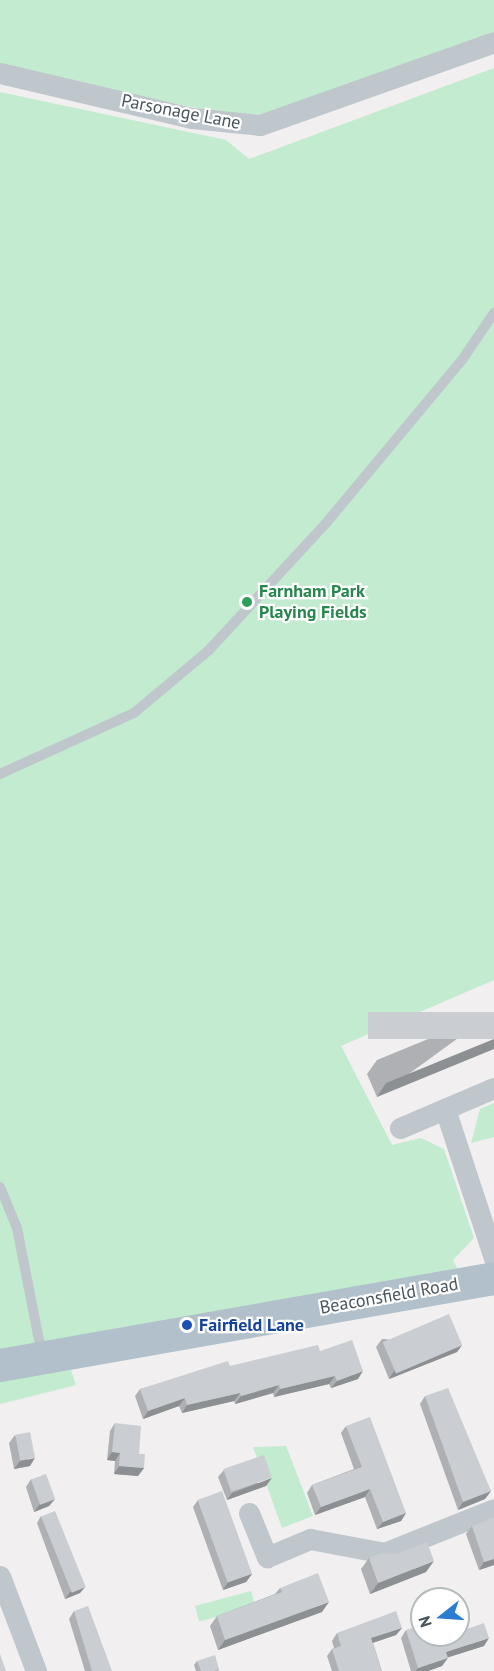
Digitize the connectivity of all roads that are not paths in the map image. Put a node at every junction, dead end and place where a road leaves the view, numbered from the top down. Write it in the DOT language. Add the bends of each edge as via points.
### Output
graph roads {
  1 [pos="494,42"];
  2 [pos="0,73"];
  3 [pos="494,312"];
  4 [pos="0,774"];
  5 [pos="494,1088"];
  6 [pos="445,1109"];
  7 [pos="400,1128"];
  8 [pos="0,1187"];
  9 [pos="494,1258"];
  10 [pos="494,1278"];
  11 [pos="42,1359"];
  12 [pos="0,1365"];
  13 [pos="494,1509"];
  14 [pos="249,1513"];
  15 [pos="0,1576"];
  16 [pos="36,1671"];
  1 -- 2 [label="street, Parsonage Lane" via="390,77 326,105 260,125 192,118"];
  3 -- 4 [label="lane" via="462,360 327,522 209,650 134,713"];
  5 -- 6 [label="street"];
  6 -- 7 [label="street"];
  6 -- 9 [label="street"];
  8 -- 11 [label="lane" via="17,1228"];
  10 -- 11 [label="main road, Beaconsfield Road"];
  11 -- 12 [label="main road, Beaconsfield Road"];
  13 -- 14 [label="street" via="384,1553 310,1539 267,1557"];
  15 -- 16 [label="street"];
}
